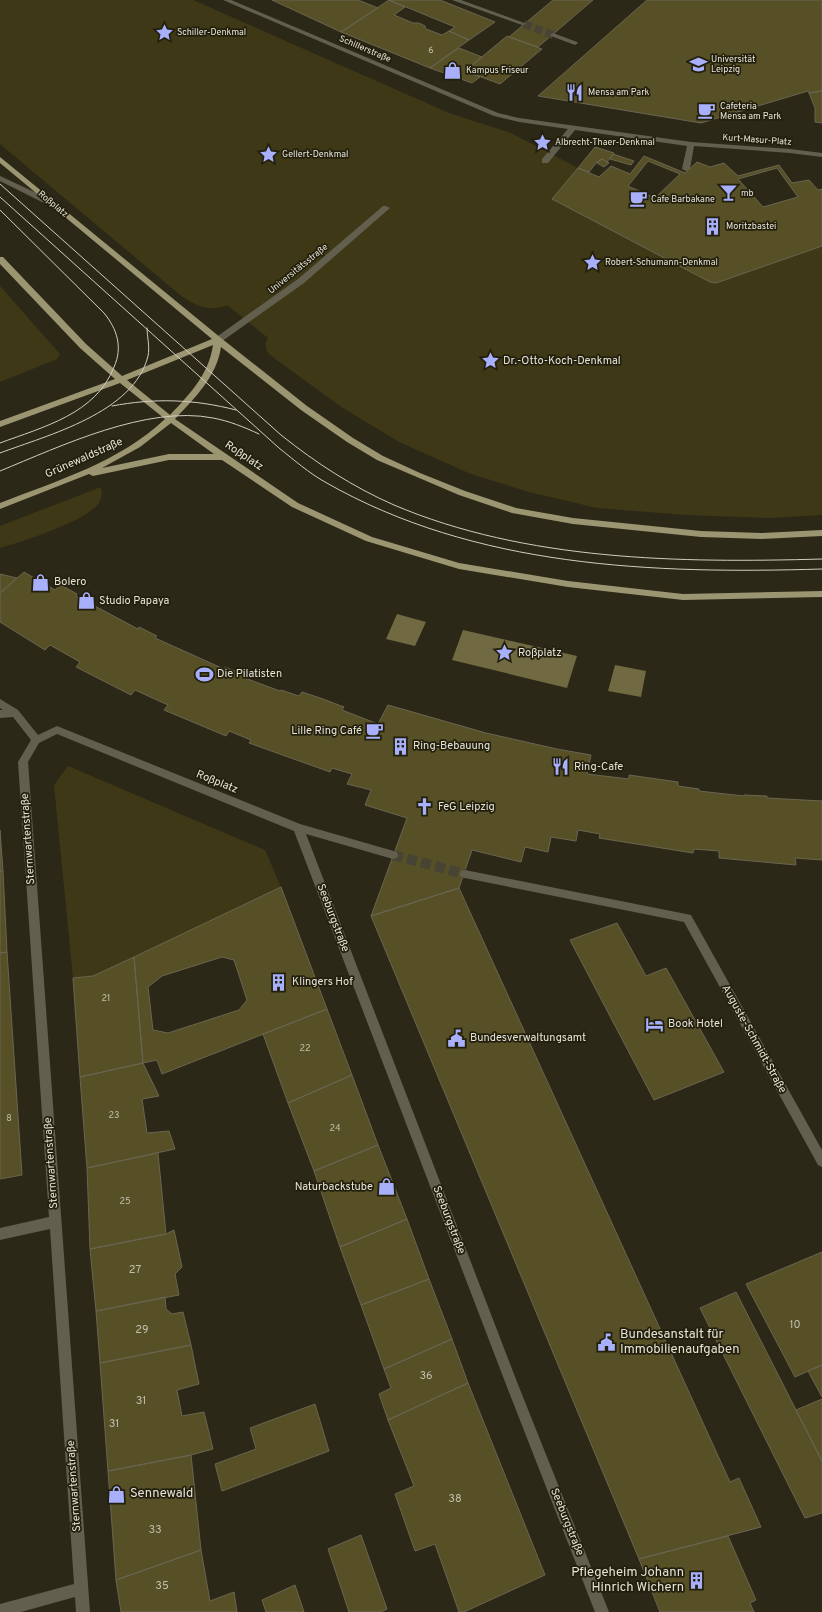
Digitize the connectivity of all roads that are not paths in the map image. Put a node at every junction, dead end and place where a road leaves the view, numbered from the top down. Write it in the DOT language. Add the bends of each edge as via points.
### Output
graph roads {
  1 [pos="226,0"];
  2 [pos="455,0"];
  3 [pos="524,24"];
  4 [pos="553,35"];
  5 [pos="575,43"];
  6 [pos="496,115"];
  7 [pos="573,128"];
  8 [pos="691,144"];
  9 [pos="822,155"];
  10 [pos="0,159"];
  11 [pos="545,161"];
  12 [pos="686,169"];
  13 [pos="0,178"];
  14 [pos="53,204"];
  15 [pos="386,208"];
  16 [pos="0,259"];
  17 [pos="218,340"];
  18 [pos="120,380"];
  19 [pos="170,419"];
  20 [pos="0,424"];
  21 [pos="223,457"];
  22 [pos="72,477"];
  23 [pos="0,506"];
  24 [pos="822,533"];
  25 [pos="822,594"];
  26 [pos="0,703"];
  27 [pos="15,713"];
  28 [pos="0,714"];
  29 [pos="36,740"];
  30 [pos="298,828"];
  31 [pos="393,855"];
  32 [pos="465,874"];
  33 [pos="822,1161"];
  34 [pos="55,1222"];
  35 [pos="0,1234"];
  36 [pos="81,1589"];
  37 [pos="0,1611"];
  38 [pos="82,1612"];
  39 [pos="602,1612"];
  1 -- 6 [label="street, Schillerstraße"];
  2 -- 3 [label="street"];
  4 -- 5 [label="street"];
  6 -- 7 [label="street, Kurt-Masur-Platz"];
  7 -- 8 [label="street, Kurt-Masur-Platz"];
  7 -- 11 [label="street"];
  8 -- 9 [label="street, Kurt-Masur-Platz" via="790,150"];
  8 -- 12 [label="street"];
  10 -- 14 [label="main road, Roßplatz"];
  13 -- 14 [label="street"];
  14 -- 17 [label="main road, Roßplatz"];
  15 -- 17 [label="street, Universitätsstraße" via="301,281"];
  16 -- 18 [label="main road, Roßplatz" via="82,346"];
  17 -- 18 [label="main road"];
  17 -- 19 [label="main road" via="214,360 201,385"];
  17 -- 24 [label="main road, Roßplatz" via="319,419 380,458 439,484 508,508 573,521 701,534 762,536"];
  18 -- 19 [label="main road, Roßplatz"];
  18 -- 20 [label="main road"];
  19 -- 21 [label="main road, Roßplatz"];
  19 -- 22 [label="main road, Grünewaldstraße" via="156,433 121,455"];
  21 -- 22 [label="main road" via="169,457"];
  21 -- 25 [label="main road, Roßplatz" via="295,505 369,539 459,566 568,584 683,597"];
  22 -- 23 [label="main road, Grünewaldstraße"];
  26 -- 27 [label="street"];
  27 -- 28 [label="street"];
  27 -- 29 [label="street"];
  29 -- 30 [label="street, Roßplatz" via="57,730"];
  29 -- 34 [label="street, Sternwartenstraße" via="23,762"];
  30 -- 31 [label="street, Roßplatz"];
  30 -- 39 [label="street, Seeburgstraße"];
  32 -- 33 [label="street, Auguste-Schmidt-Straße" via="687,918"];
  34 -- 35 [label="street"];
  34 -- 36 [label="street, Sternwartenstraße"];
  36 -- 37 [label="street"];
  36 -- 38 [label="street, Sternwartenstraße"];
}
